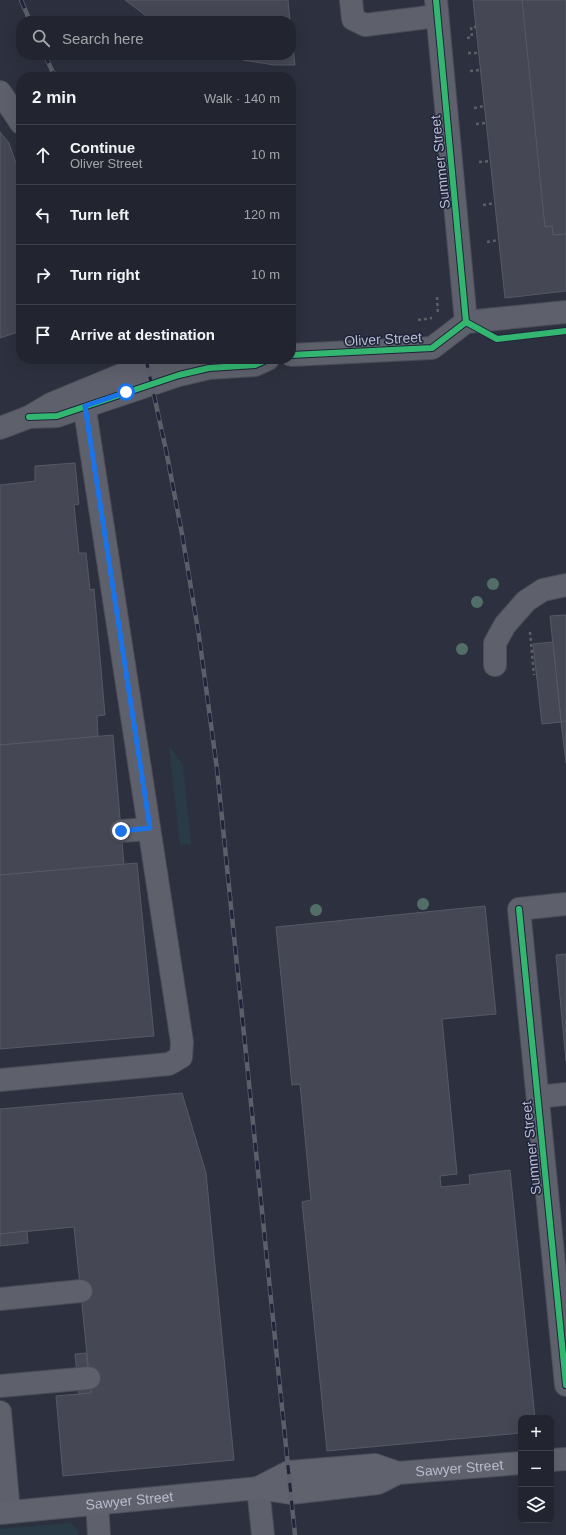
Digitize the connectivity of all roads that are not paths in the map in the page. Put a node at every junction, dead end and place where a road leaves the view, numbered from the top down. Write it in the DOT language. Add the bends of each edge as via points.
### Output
graph roads {
  1 [pos="351,0"];
  2 [pos="437,8"];
  3 [pos="0,92"];
  4 [pos="16,116"];
  5 [pos="566,312"];
  6 [pos="466,322"];
  7 [pos="296,355"];
  8 [pos="165,364"];
  9 [pos="257,364"];
  10 [pos="83,398"];
  11 [pos="0,428"];
  12 [pos="566,585"];
  13 [pos="495,666"];
  14 [pos="150,828"];
  15 [pos="121,831"];
  16 [pos="566,904"];
  17 [pos="0,1080"];
  18 [pos="566,1094"];
  19 [pos="538,1097"];
  20 [pos="81,1291"];
  21 [pos="0,1299"];
  22 [pos="89,1378"];
  23 [pos="566,1385"];
  24 [pos="0,1386"];
  25 [pos="0,1412"];
  26 [pos="566,1459"];
  27 [pos="554,1460"];
  28 [pos="518,1462"];
  29 [pos="258,1488"];
  30 [pos="97,1504"];
  31 [pos="5,1513"];
  32 [pos="98,1535"];
  33 [pos="263,1535"];
  1 -- 2 [label="street" via="353,19 364,25"];
  2 -- 6 [label="street, Summer Street"];
  3 -- 4 [label="street"];
  5 -- 6 [label="street"];
  6 -- 7 [label="street, Oliver Street" via="432,348"];
  8 -- 10 [label="street" via="121,375"];
  9 -- 10 [label="street" via="209,368"];
  10 -- 11 [label="street" via="57,416 29,418"];
  10 -- 14 [label="street"];
  12 -- 13 [label="street" via="543,590 526,601 505,625 495,643"];
  14 -- 15 [label="street"];
  14 -- 17 [label="street" via="182,1042 181,1057 169,1064"];
  16 -- 19 [label="street, Summer Street" via="519,909"];
  18 -- 19 [label="street"];
  19 -- 23 [label="street, Summer Street"];
  20 -- 21 [label="street"];
  22 -- 24 [label="street"];
  25 -- 31 [label="street"];
  26 -- 27 [label="main road"];
  28 -- 29 [label="main road, Sawyer Street" via="398,1473 378,1483 291,1493"];
  29 -- 30 [label="main road, Sawyer Street"];
  29 -- 33 [label="street"];
  30 -- 31 [label="main road, Sawyer Street"];
  30 -- 32 [label="street"];
}
